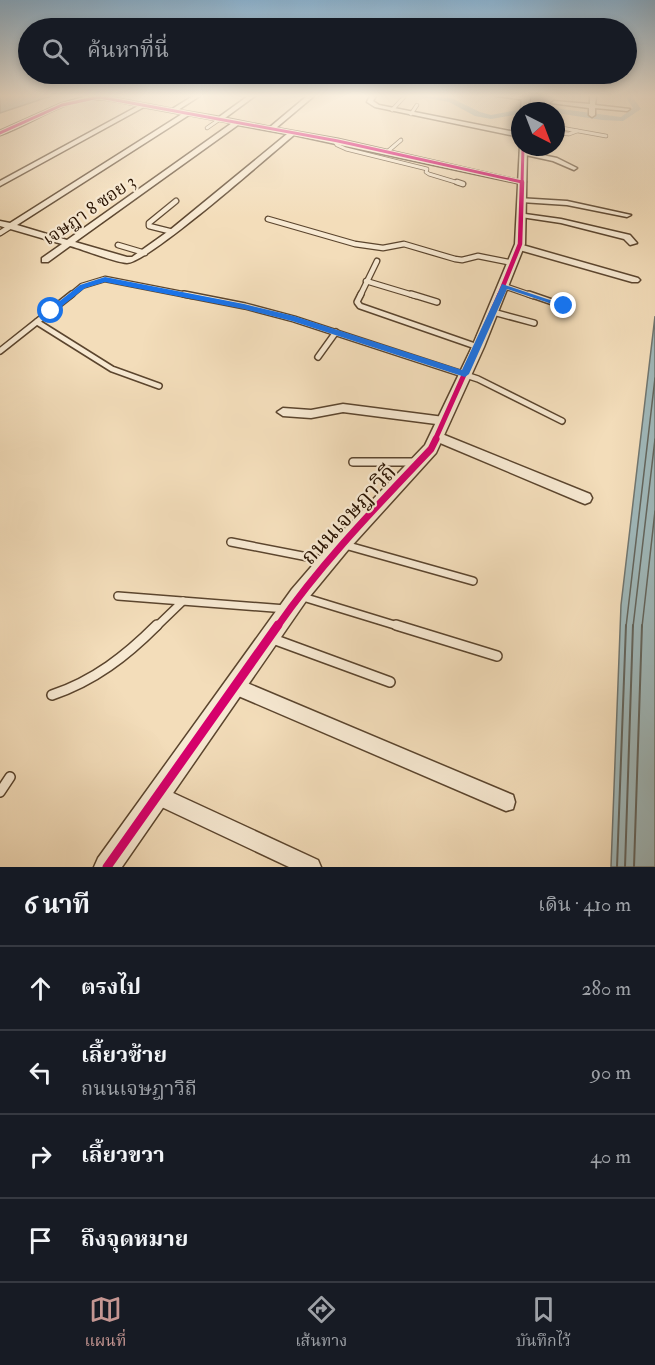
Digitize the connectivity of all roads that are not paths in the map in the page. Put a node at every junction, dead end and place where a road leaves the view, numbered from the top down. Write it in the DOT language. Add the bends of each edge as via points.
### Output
graph roads {
  1 [pos="87,136"];
  2 [pos="151,136"];
  3 [pos="218,136"];
  4 [pos="287,136"];
  5 [pos="315,136"];
  6 [pos="334,140"];
  7 [pos="400,140"];
  8 [pos="387,152"];
  9 [pos="523,156"];
  10 [pos="544,156"];
  11 [pos="574,168"];
  12 [pos="0,184"];
  13 [pos="463,184"];
  14 [pos="522,199"];
  15 [pos="177,201"];
  16 [pos="627,215"];
  17 [pos="268,219"];
  18 [pos="0,223"];
  19 [pos="11,226"];
  20 [pos="173,232"];
  21 [pos="0,233"];
  22 [pos="70,243"];
  23 [pos="633,243"];
  24 [pos="118,245"];
  25 [pos="145,253"];
  26 [pos="516,255"];
  27 [pos="45,260"];
  28 [pos="376,261"];
  29 [pos="635,280"];
  30 [pos="366,281"];
  31 [pos="504,286"];
  32 [pos="437,302"];
  33 [pos="564,306"];
  34 [pos="493,312"];
  35 [pos="37,321"];
  36 [pos="534,323"];
  37 [pos="336,332"];
  38 [pos="478,347"];
  39 [pos="0,351"];
  40 [pos="318,357"];
  41 [pos="465,374"];
  42 [pos="159,386"];
  43 [pos="283,412"];
  44 [pos="562,421"];
  45 [pos="440,429"];
  46 [pos="353,462"];
  47 [pos="421,462"];
  48 [pos="585,498"];
  49 [pos="231,542"];
  50 [pos="342,544"];
  51 [pos="327,561"];
  52 [pos="473,581"];
  53 [pos="118,596"];
  54 [pos="183,601"];
  55 [pos="294,602"];
  56 [pos="269,637"];
  57 [pos="497,656"];
  58 [pos="390,682"];
  59 [pos="235,686"];
  60 [pos="52,695"];
  61 [pos="10,777"];
  62 [pos="0,792"];
  63 [pos="158,795"];
  64 [pos="506,802"];
  65 [pos="108,867"];
  66 [pos="311,867"];
  1 -- 12 [label="street"];
  2 -- 19 [label="street"];
  3 -- 22 [label="street, เจษฎา 8 ซอย 3"];
  4 -- 20 [label="street"];
  5 -- 6 [label="street"];
  6 -- 8 [label="street"];
  6 -- 13 [label="lane" via="346,149 427,169 429,174"];
  7 -- 8 [label="lane"];
  8 -- 14 [label="street"];
  9 -- 14 [label="street, ถนนเจษฎาวิถี"];
  10 -- 11 [label="street"];
  14 -- 16 [label="street"];
  14 -- 23 [label="street" via="561,221 627,237"];
  14 -- 26 [label="street, ถนนเจษฎาวิถี"];
  15 -- 20 [label="lane" via="149,223"];
  17 -- 26 [label="lane" via="374,248 404,244 462,260"];
  18 -- 19 [label="street"];
  19 -- 21 [label="lane"];
  19 -- 22 [label="street"];
  20 -- 25 [label="street"];
  22 -- 25 [label="street" via="127,260"];
  22 -- 27 [label="street, เจษฎา 8 ซอย 3"];
  24 -- 25 [label="lane"];
  26 -- 29 [label="street"];
  26 -- 31 [label="street, ถนนเจษฎาวิถี"];
  28 -- 30 [label="lane"];
  30 -- 32 [label="lane"];
  30 -- 38 [label="lane" via="357,303 360,306"];
  31 -- 33 [label="lane"];
  31 -- 34 [label="street, ถนนเจษฎาวิถี"];
  34 -- 36 [label="lane"];
  34 -- 38 [label="street, ถนนเจษฎาวิถี"];
  35 -- 37 [label="lane" via="82,286 105,279 244,306"];
  35 -- 39 [label="lane"];
  35 -- 42 [label="lane" via="112,369"];
  37 -- 40 [label="lane"];
  37 -- 41 [label="lane"];
  38 -- 41 [label="street, ถนนเจษฎาวิถี"];
  41 -- 44 [label="lane"];
  41 -- 45 [label="street, ถนนเจษฎาวิถี"];
  43 -- 45 [label="street" via="311,414 343,408"];
  45 -- 47 [label="street, ถนนเจษฎาวิถี"];
  45 -- 48 [label="street"];
  46 -- 47 [label="lane"];
  47 -- 50 [label="street, ถนนเจษฎาวิถี"];
  49 -- 51 [label="lane"];
  50 -- 51 [label="street, ถนนเจษฎาวิถี"];
  50 -- 52 [label="lane"];
  51 -- 55 [label="street, ถนนเจษฎาวิถี"];
  53 -- 54 [label="lane"];
  54 -- 55 [label="lane"];
  54 -- 60 [label="lane" via="110,667 70,691"];
  55 -- 56 [label="street, ถนนเจษฎาวิถี"];
  55 -- 57 [label="lane"];
  56 -- 58 [label="lane"];
  56 -- 59 [label="street, ถนนเจษฎาวิถี"];
  59 -- 63 [label="street, ถนนเจษฎาวิถี"];
  59 -- 64 [label="street"];
  61 -- 62 [label="lane"];
  63 -- 65 [label="street, ถนนเจษฎาวิถี"];
  63 -- 66 [label="street"];
}
